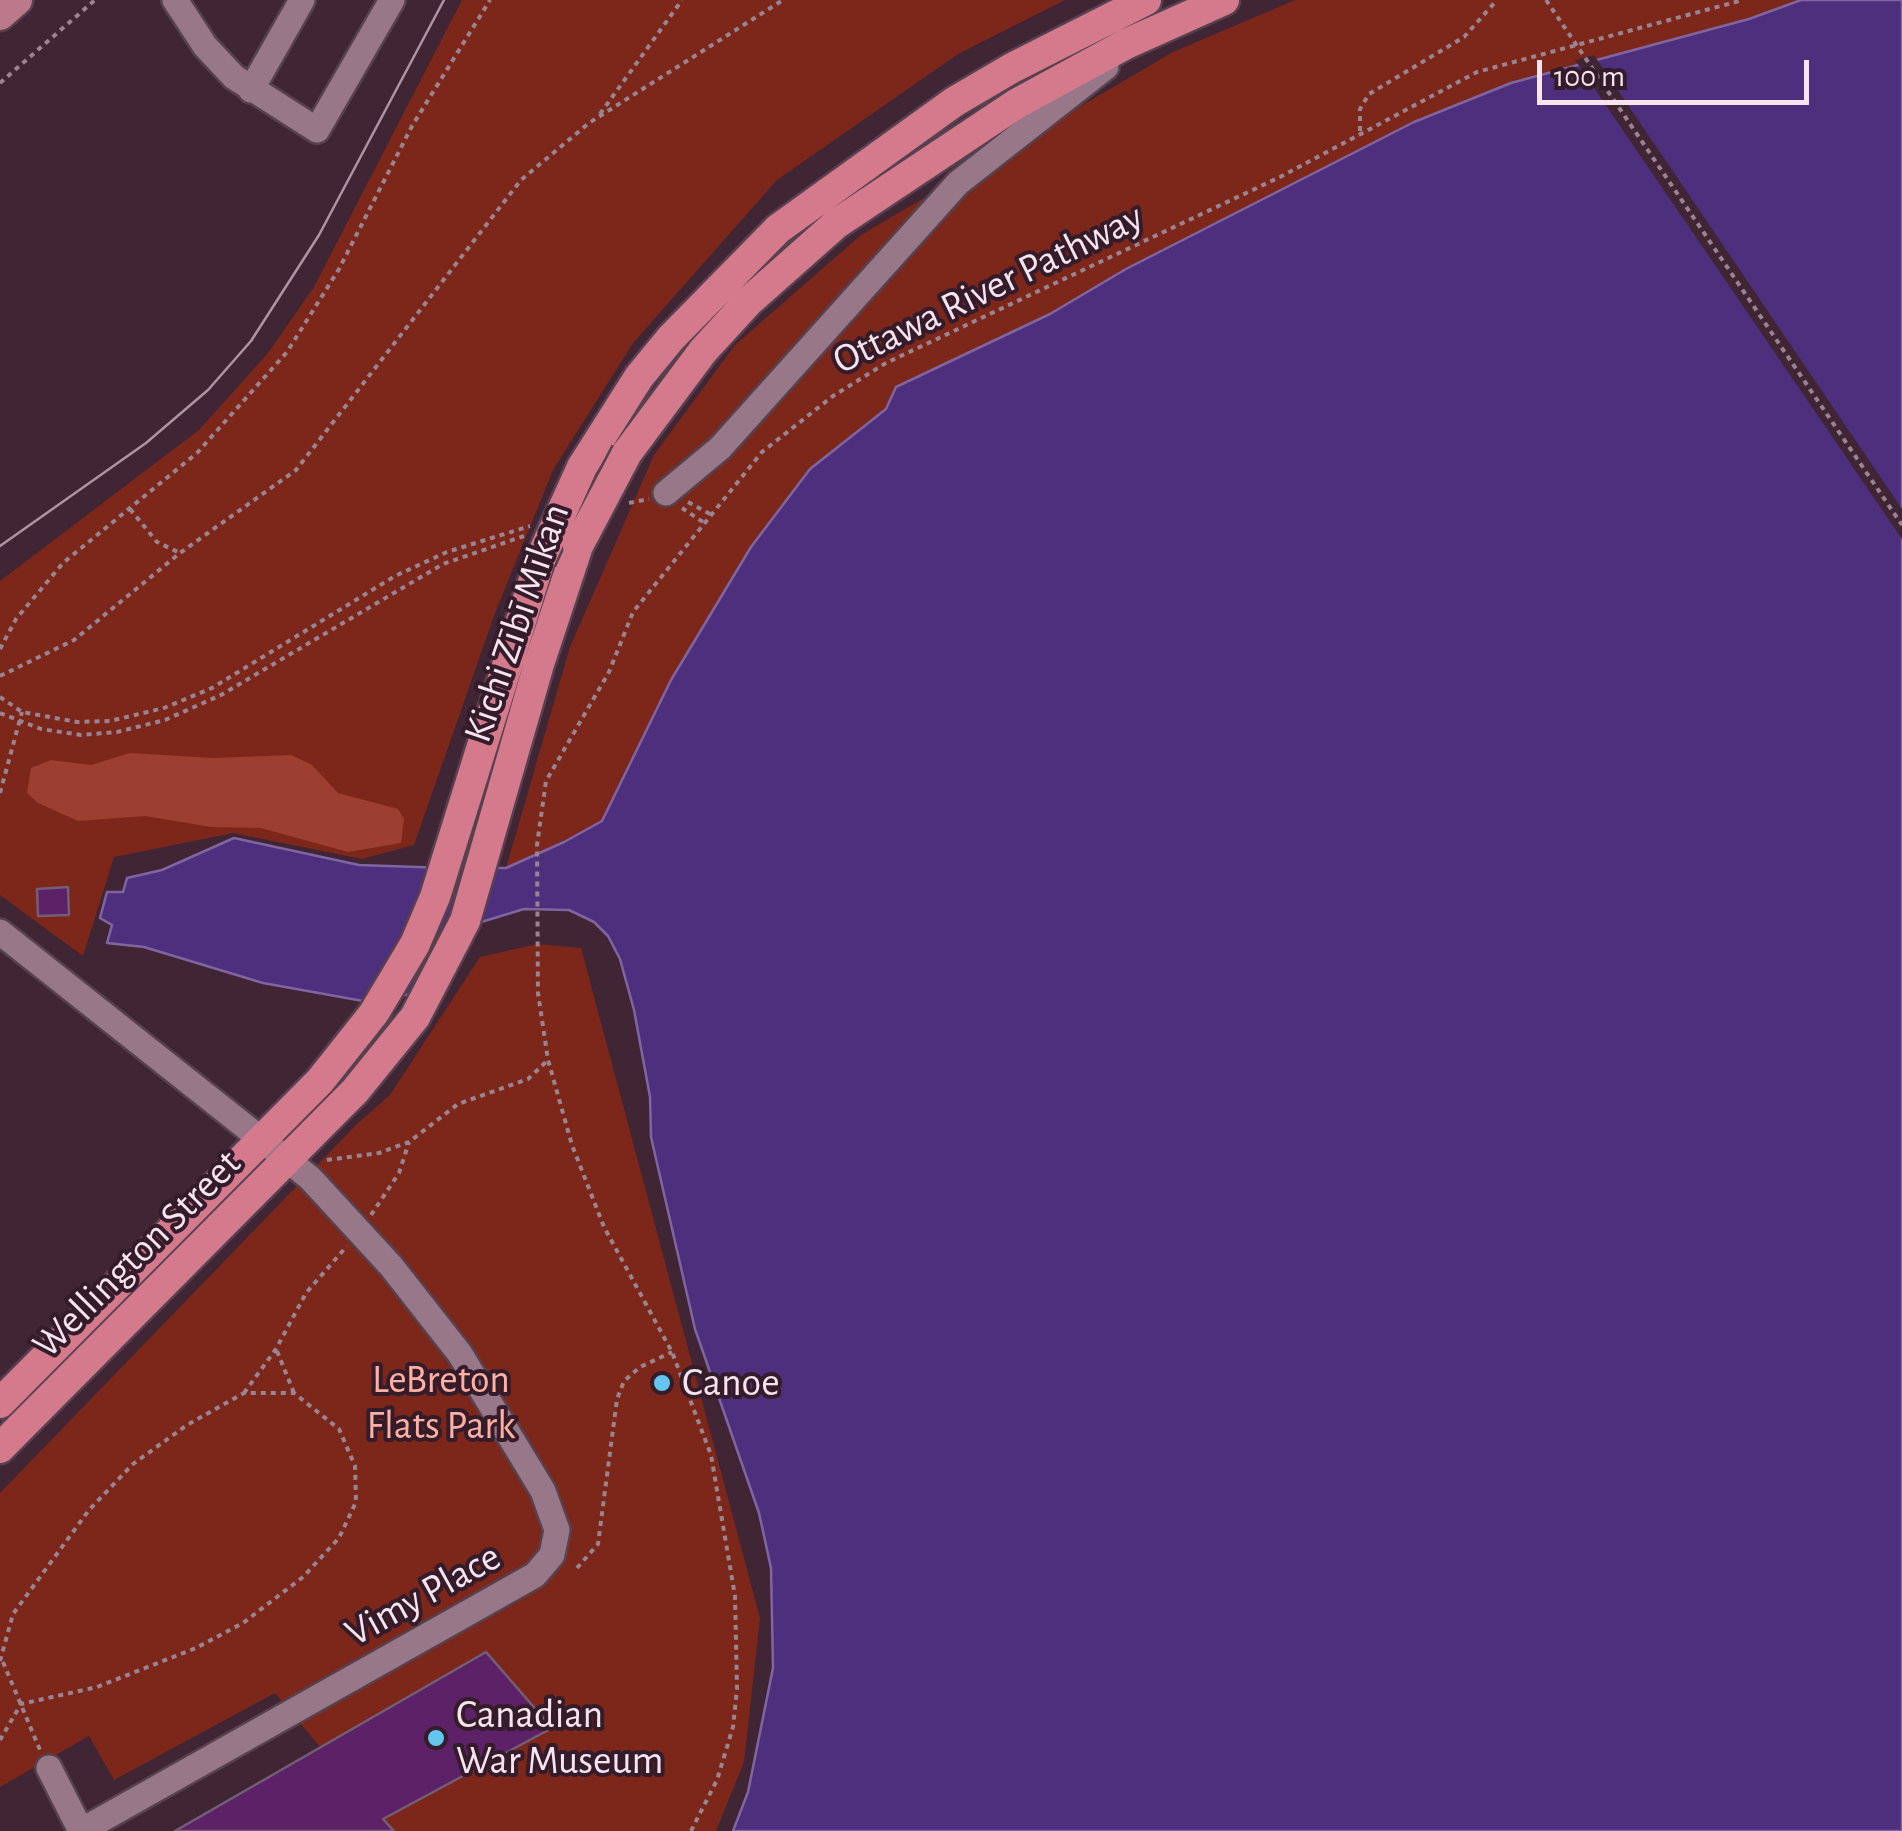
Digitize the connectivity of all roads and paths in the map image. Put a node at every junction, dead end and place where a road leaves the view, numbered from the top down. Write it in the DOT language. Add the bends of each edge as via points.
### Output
graph roads {
  1 [pos="18,0"];
  2 [pos="95,0"];
  3 [pos="175,0"];
  4 [pos="302,0"];
  5 [pos="392,0"];
  6 [pos="490,0"];
  7 [pos="682,0"];
  8 [pos="782,0"];
  9 [pos="1146,0"];
  10 [pos="1224,0"];
  11 [pos="1496,0"];
  12 [pos="1546,0"];
  13 [pos="1742,0"];
  14 [pos="0,15"];
  15 [pos="1162,28"];
  16 [pos="0,82"];
  17 [pos="250,90"];
  18 [pos="599,117"];
  19 [pos="1360,132"];
  20 [pos="630,495"];
  21 [pos="667,499"];
  22 [pos="622,505"];
  23 [pos="130,509"];
  24 [pos="710,514"];
  25 [pos="703,522"];
  26 [pos="1902,525"];
  27 [pos="532,526"];
  28 [pos="536,546"];
  29 [pos="180,554"];
  30 [pos="0,649"];
  31 [pos="0,676"];
  32 [pos="0,697"];
  33 [pos="22,712"];
  34 [pos="0,713"];
  35 [pos="18,722"];
  36 [pos="0,792"];
  37 [pos="0,932"];
  38 [pos="548,1060"];
  39 [pos="263,1138"];
  40 [pos="409,1142"];
  41 [pos="288,1159"];
  42 [pos="327,1160"];
  43 [pos="360,1232"];
  44 [pos="276,1349"];
  45 [pos="672,1352"];
  46 [pos="244,1393"];
  47 [pos="294,1393"];
  48 [pos="0,1403"];
  49 [pos="0,1448"];
  50 [pos="577,1568"];
  51 [pos="1,1659"];
  52 [pos="20,1704"];
  53 [pos="0,1740"];
  54 [pos="48,1768"];
  55 [pos="81,1831"];
  56 [pos="691,1831"];
  1 -- 14 [label="main road"];
  2 -- 16 [label="path"];
  3 -- 17 [label="street" via="218,62"];
  4 -- 17 [label="street"];
  5 -- 17 [label="street" via="318,130"];
  6 -- 23 [label="path" via="412,126 310,320 236,414"];
  7 -- 18 [label="path"];
  8 -- 18 [label="path"];
  9 -- 28 [label="highway, Kichi Zībī Mīkan, bridge" via="954,102 778,229 639,377"];
  10 -- 15 [label="highway, Kichi Zībī Mīkan"];
  11 -- 19 [label="path" via="1464,37 1369,94 1360,109"];
  12 -- 26 [label="path, bridge"];
  13 -- 19 [label="path, Ottawa River Pathway" via="1517,58"];
  15 -- 21 [label="street" via="958,182"];
  15 -- 41 [label="highway, Kichi Zībī Mīkan, bridge" via="986,122 836,224 703,351 627,453 578,546 452,950 377,1066"];
  18 -- 29 [label="path" via="522,180 296,470"];
  19 -- 24 [label="path, Ottawa River Pathway" via="855,382 762,452"];
  20 -- 21 [label="path"];
  21 -- 22 [label="path"];
  21 -- 24 [label="path"];
  21 -- 25 [label="path"];
  23 -- 29 [label="path" via="157,542"];
  23 -- 30 [label="path" via="52,575"];
  24 -- 25 [label="path, Ottawa River Pathway"];
  25 -- 38 [label="path, Ottawa River Pathway" via="646,590 610,672 546,781 536,930"];
  27 -- 33 [label="path" via="446,552 395,576 212,688 164,708 93,722"];
  28 -- 35 [label="path" via="442,564 221,695 165,720 82,734"];
  28 -- 39 [label="highway, Kichi Zībī Mīkan" via="450,849 415,944 374,1013"];
  29 -- 31 [label="path" via="74,640"];
  32 -- 33 [label="path"];
  33 -- 35 [label="path"];
  34 -- 35 [label="path"];
  35 -- 36 [label="path"];
  37 -- 39 [label="street, Vimy Place"];
  38 -- 40 [label="path" via="528,1078 458,1104"];
  38 -- 45 [label="path, Ottawa River Pathway" via="604,1227"];
  39 -- 41 [label="street, Vimy Place"];
  39 -- 48 [label="highway, Wellington Street"];
  40 -- 42 [label="path"];
  40 -- 43 [label="path" via="399,1173"];
  41 -- 43 [label="street, Vimy Place"];
  41 -- 49 [label="highway, Wellington Street"];
  43 -- 44 [label="path" via="306,1294"];
  43 -- 55 [label="street, Vimy Place" via="492,1403 551,1506 552,1554 535,1575"];
  44 -- 46 [label="path"];
  44 -- 47 [label="path"];
  45 -- 50 [label="path" via="624,1381 598,1544"];
  45 -- 56 [label="path, Ottawa River Pathway" via="710,1455 738,1651 733,1727 717,1780"];
  46 -- 47 [label="path"];
  46 -- 51 [label="path" via="152,1449 89,1510 13,1614"];
  47 -- 52 [label="path" via="330,1419 355,1466 350,1519 323,1556 266,1607 196,1648 110,1683"];
  51 -- 52 [label="path"];
  52 -- 53 [label="path"];
  52 -- 54 [label="path"];
  54 -- 55 [label="street"];
}
